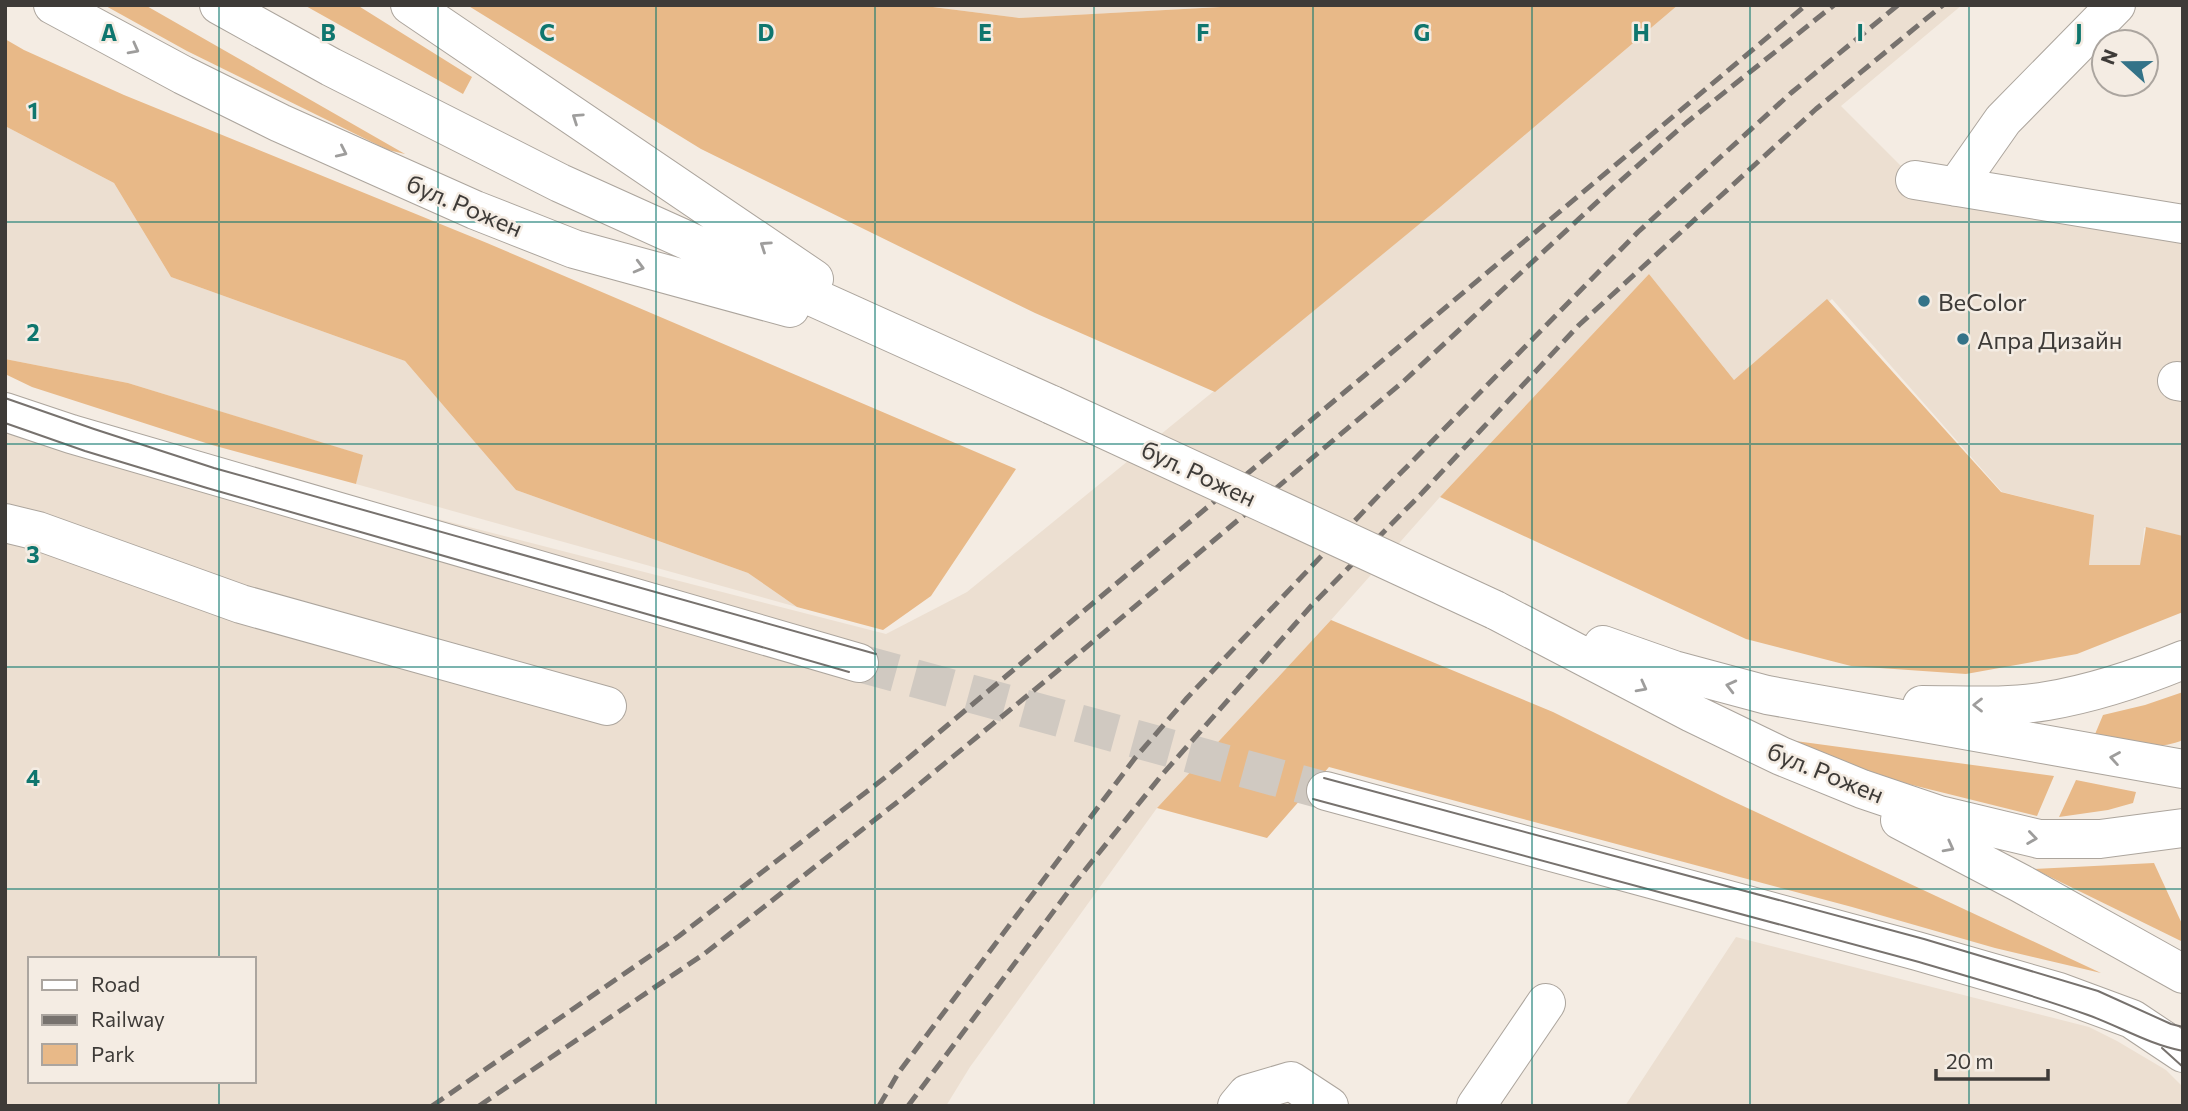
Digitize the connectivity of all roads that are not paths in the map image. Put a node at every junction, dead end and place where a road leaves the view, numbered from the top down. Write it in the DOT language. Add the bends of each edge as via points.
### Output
graph roads {
  1 [pos="52,5"];
  2 [pos="219,5"];
  3 [pos="410,5"];
  4 [pos="2116,5"];
  5 [pos="1915,180"];
  6 [pos="1956,187"];
  7 [pos="2183,224"];
  8 [pos="903,339"];
  9 [pos="5,412"];
  10 [pos="5,523"];
  11 [pos="1495,610"];
  12 [pos="2183,660"];
  13 [pos="859,663"];
  14 [pos="1797,701"];
  15 [pos="607,706"];
  16 [pos="1782,756"];
  17 [pos="2183,769"];
  18 [pos="1326,791"];
  19 [pos="2183,828"];
  20 [pos="2183,974"];
  21 [pos="1546,1003"];
  22 [pos="2175,1044"];
  23 [pos="1237,1106"];
  24 [pos="1329,1106"];
  25 [pos="1476,1106"];
  1 -- 8 [label="main road, бул. Рожен, one-way" via="280,123 573,249"];
  2 -- 8 [label="main road, бул. Рожен" via="537,171"];
  8 -- 3 [label="main road, бул. Рожен, one-way"];
  4 -- 6 [label="main road" via="2003,120"];
  5 -- 6 [label="main road"];
  6 -- 7 [label="main road"];
  8 -- 11 [label="main road, бул. Рожен, bridge"];
  9 -- 13 [label="main road"];
  10 -- 15 [label="main road" via="241,604"];
  14 -- 11 [label="main road, бул. Рожен, one-way" via="1686,673"];
  11 -- 16 [label="main road, бул. Рожен, one-way"];
  12 -- 14 [label="main road, one-way" via="2133,681 2046,701 2001,705"];
  17 -- 14 [label="main road, бул. Рожен, one-way"];
  16 -- 19 [label="main road, бул. Рожен, one-way" via="1888,798 2025,837 2100,839"];
  16 -- 20 [label="main road, one-way"];
  18 -- 22 [label="main road" via="2059,992 2133,1019"];
  21 -- 25 [label="main road"];
  23 -- 24 [label="main road" via="1247,1094 1291,1082"];
}
